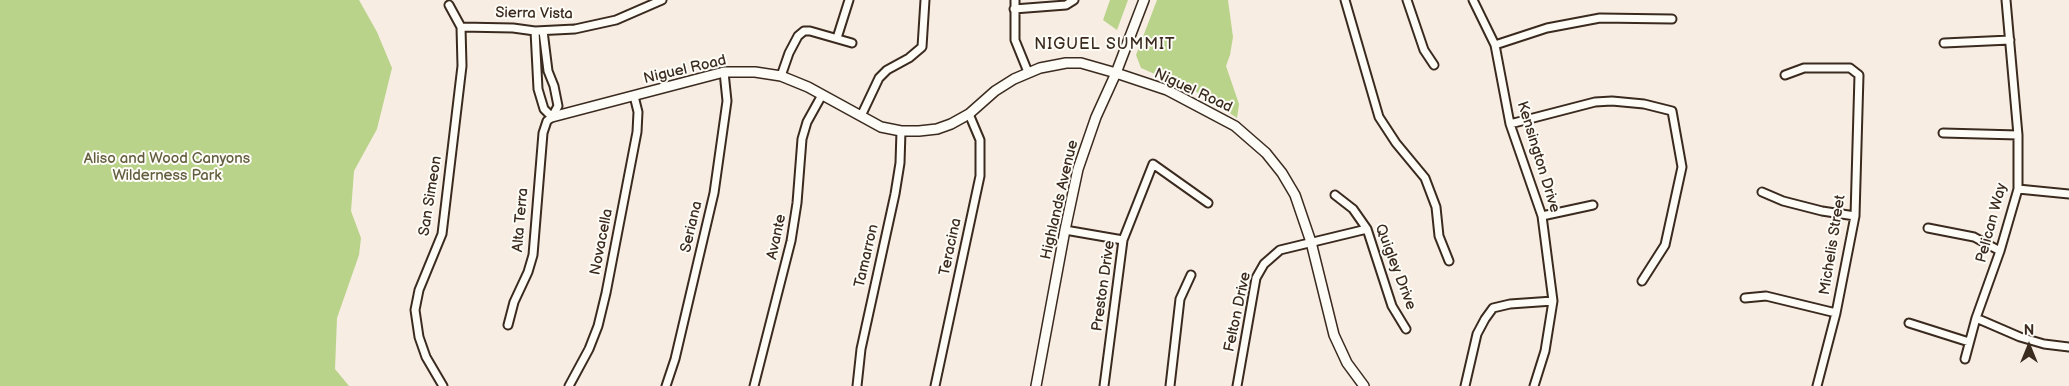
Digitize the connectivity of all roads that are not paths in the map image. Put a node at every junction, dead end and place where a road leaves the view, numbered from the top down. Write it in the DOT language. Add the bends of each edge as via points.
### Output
graph roads {
  1 [pos="662,0"];
  2 [pos="849,0"];
  3 [pos="925,0"];
  4 [pos="1015,0"];
  5 [pos="1073,0"];
  6 [pos="1144,0"];
  7 [pos="1345,0"];
  8 [pos="1407,0"];
  9 [pos="1473,0"];
  10 [pos="2006,0"];
  11 [pos="449,5"];
  12 [pos="1014,9"];
  13 [pos="1672,18"];
  14 [pos="461,27"];
  15 [pos="535,31"];
  16 [pos="543,31"];
  17 [pos="837,38"];
  18 [pos="2010,40"];
  19 [pos="852,43"];
  20 [pos="1944,43"];
  21 [pos="1495,45"];
  22 [pos="1434,65"];
  23 [pos="724,72"];
  24 [pos="1028,72"];
  25 [pos="1116,73"];
  26 [pos="1785,75"];
  27 [pos="781,76"];
  28 [pos="822,95"];
  29 [pos="634,96"];
  30 [pos="968,114"];
  31 [pos="861,116"];
  32 [pos="552,118"];
  33 [pos="1510,124"];
  34 [pos="901,131"];
  35 [pos="1943,133"];
  36 [pos="2018,135"];
  37 [pos="2018,189"];
  38 [pos="1762,192"];
  39 [pos="2069,194"];
  40 [pos="1335,195"];
  41 [pos="1208,203"];
  42 [pos="1593,205"];
  43 [pos="1542,216"];
  44 [pos="1855,216"];
  45 [pos="1928,228"];
  46 [pos="1367,229"];
  47 [pos="1065,230"];
  48 [pos="1123,240"];
  49 [pos="1311,242"];
  50 [pos="2000,251"];
  51 [pos="1449,262"];
  52 [pos="1191,274"];
  53 [pos="1642,281"];
  54 [pos="1745,298"];
  55 [pos="1553,301"];
  56 [pos="1836,313"];
  57 [pos="1976,318"];
  58 [pos="1909,323"];
  59 [pos="508,325"];
  60 [pos="1406,329"];
  61 [pos="1969,342"];
  62 [pos="2069,347"];
  63 [pos="1965,359"];
  64 [pos="442,386"];
  65 [pos="569,386"];
  66 [pos="666,386"];
  67 [pos="754,386"];
  68 [pos="858,386"];
  69 [pos="935,386"];
  70 [pos="1036,386"];
  71 [pos="1104,386"];
  72 [pos="1170,386"];
  73 [pos="1237,386"];
  74 [pos="1364,386"];
  75 [pos="1465,386"];
  76 [pos="1534,386"];
  77 [pos="1816,386"];
  1 -- 16 [label="street, Sierra Vista" via="598,25"];
  2 -- 17 [label="street"];
  3 -- 31 [label="street" via="922,47 879,78"];
  4 -- 12 [label="street"];
  5 -- 12 [label="street" via="1066,5"];
  6 -- 25 [label="main road, Highlands Avenue"];
  7 -- 51 [label="street" via="1379,117 1425,178 1436,207 1439,236"];
  8 -- 22 [label="street" via="1424,50"];
  9 -- 21 [label="street, Kensington Drive"];
  10 -- 18 [label="street, Pelican Way"];
  11 -- 14 [label="street, San Simeon"];
  12 -- 24 [label="street" via="1015,40"];
  13 -- 21 [label="street" via="1600,18 1547,28"];
  14 -- 15 [label="street, Sierra Vista"];
  14 -- 64 [label="street, San Simeon" via="462,66 442,234 415,310 426,357"];
  15 -- 16 [label="street, Sierra Vista"];
  15 -- 32 [label="street" via="538,89 544,109"];
  16 -- 32 [label="street, Alta Terra" via="548,71 558,106"];
  17 -- 19 [label="street"];
  17 -- 27 [label="street" via="804,31 798,36"];
  18 -- 20 [label="street"];
  18 -- 36 [label="street, Pelican Way"];
  21 -- 33 [label="street, Kensington Drive"];
  23 -- 27 [label="main road, Niguel Road"];
  23 -- 29 [label="main road, Niguel Road"];
  23 -- 66 [label="street, Seriana" via="727,102 714,193"];
  24 -- 25 [label="main road, Niguel Road" via="1066,63 1081,63"];
  24 -- 30 [label="main road, Niguel Road" via="995,91"];
  25 -- 47 [label="main road, Highlands Avenue" via="1078,169"];
  25 -- 49 [label="main road, Niguel Road" via="1167,90 1235,126 1266,153 1282,173 1295,195"];
  26 -- 44 [label="street, Michelis Street" via="1804,68 1850,68 1859,75"];
  27 -- 28 [label="main road, Niguel Road"];
  28 -- 31 [label="main road, Niguel Road"];
  28 -- 67 [label="street, Avante" via="802,139 798,203 791,241"];
  29 -- 32 [label="main road, Niguel Road"];
  29 -- 65 [label="street, Novacella" via="638,112 637,132 606,293 598,326"];
  30 -- 34 [label="main road, Niguel Road" via="937,129"];
  30 -- 69 [label="street, Teracina" via="980,140 980,176"];
  31 -- 34 [label="main road, Niguel Road" via="881,127"];
  32 -- 59 [label="street, Alta Terra" via="543,133 533,255"];
  33 -- 43 [label="street, Kensington Drive"];
  33 -- 53 [label="street" via="1595,102 1644,104 1672,111 1682,167 1665,245"];
  34 -- 68 [label="street, Tamarron" via="897,185 861,349"];
  35 -- 36 [label="street"];
  36 -- 37 [label="street, Pelican Way"];
  37 -- 39 [label="street"];
  37 -- 50 [label="street, Pelican Way"];
  38 -- 44 [label="street" via="1814,209"];
  40 -- 46 [label="street, Quigley Drive" via="1353,209"];
  41 -- 48 [label="street, Preston Drive" via="1153,164"];
  42 -- 43 [label="street"];
  43 -- 55 [label="street, Kensington Drive"];
  44 -- 56 [label="street, Michelis Street"];
  45 -- 50 [label="street" via="1974,237"];
  46 -- 49 [label="street, Felton Drive"];
  46 -- 60 [label="street, Quigley Drive" via="1392,306"];
  47 -- 48 [label="street"];
  47 -- 70 [label="main road, Highlands Avenue"];
  48 -- 71 [label="street, Preston Drive"];
  49 -- 73 [label="street, Felton Drive" via="1280,250 1264,264 1256,278"];
  49 -- 74 [label="main road, Niguel Road" via="1334,334 1347,363"];
  50 -- 57 [label="street, Pelican Way"];
  52 -- 72 [label="street" via="1180,299"];
  54 -- 56 [label="street" via="1766,296"];
  55 -- 75 [label="street" via="1494,308 1477,334"];
  55 -- 76 [label="street, Kensington Drive" via="1545,351"];
  56 -- 77 [label="street, Michelis Street"];
  57 -- 61 [label="street, Pelican Way"];
  57 -- 62 [label="street" via="2020,337"];
  58 -- 61 [label="street"];
  61 -- 63 [label="street, Pelican Way"];
}
